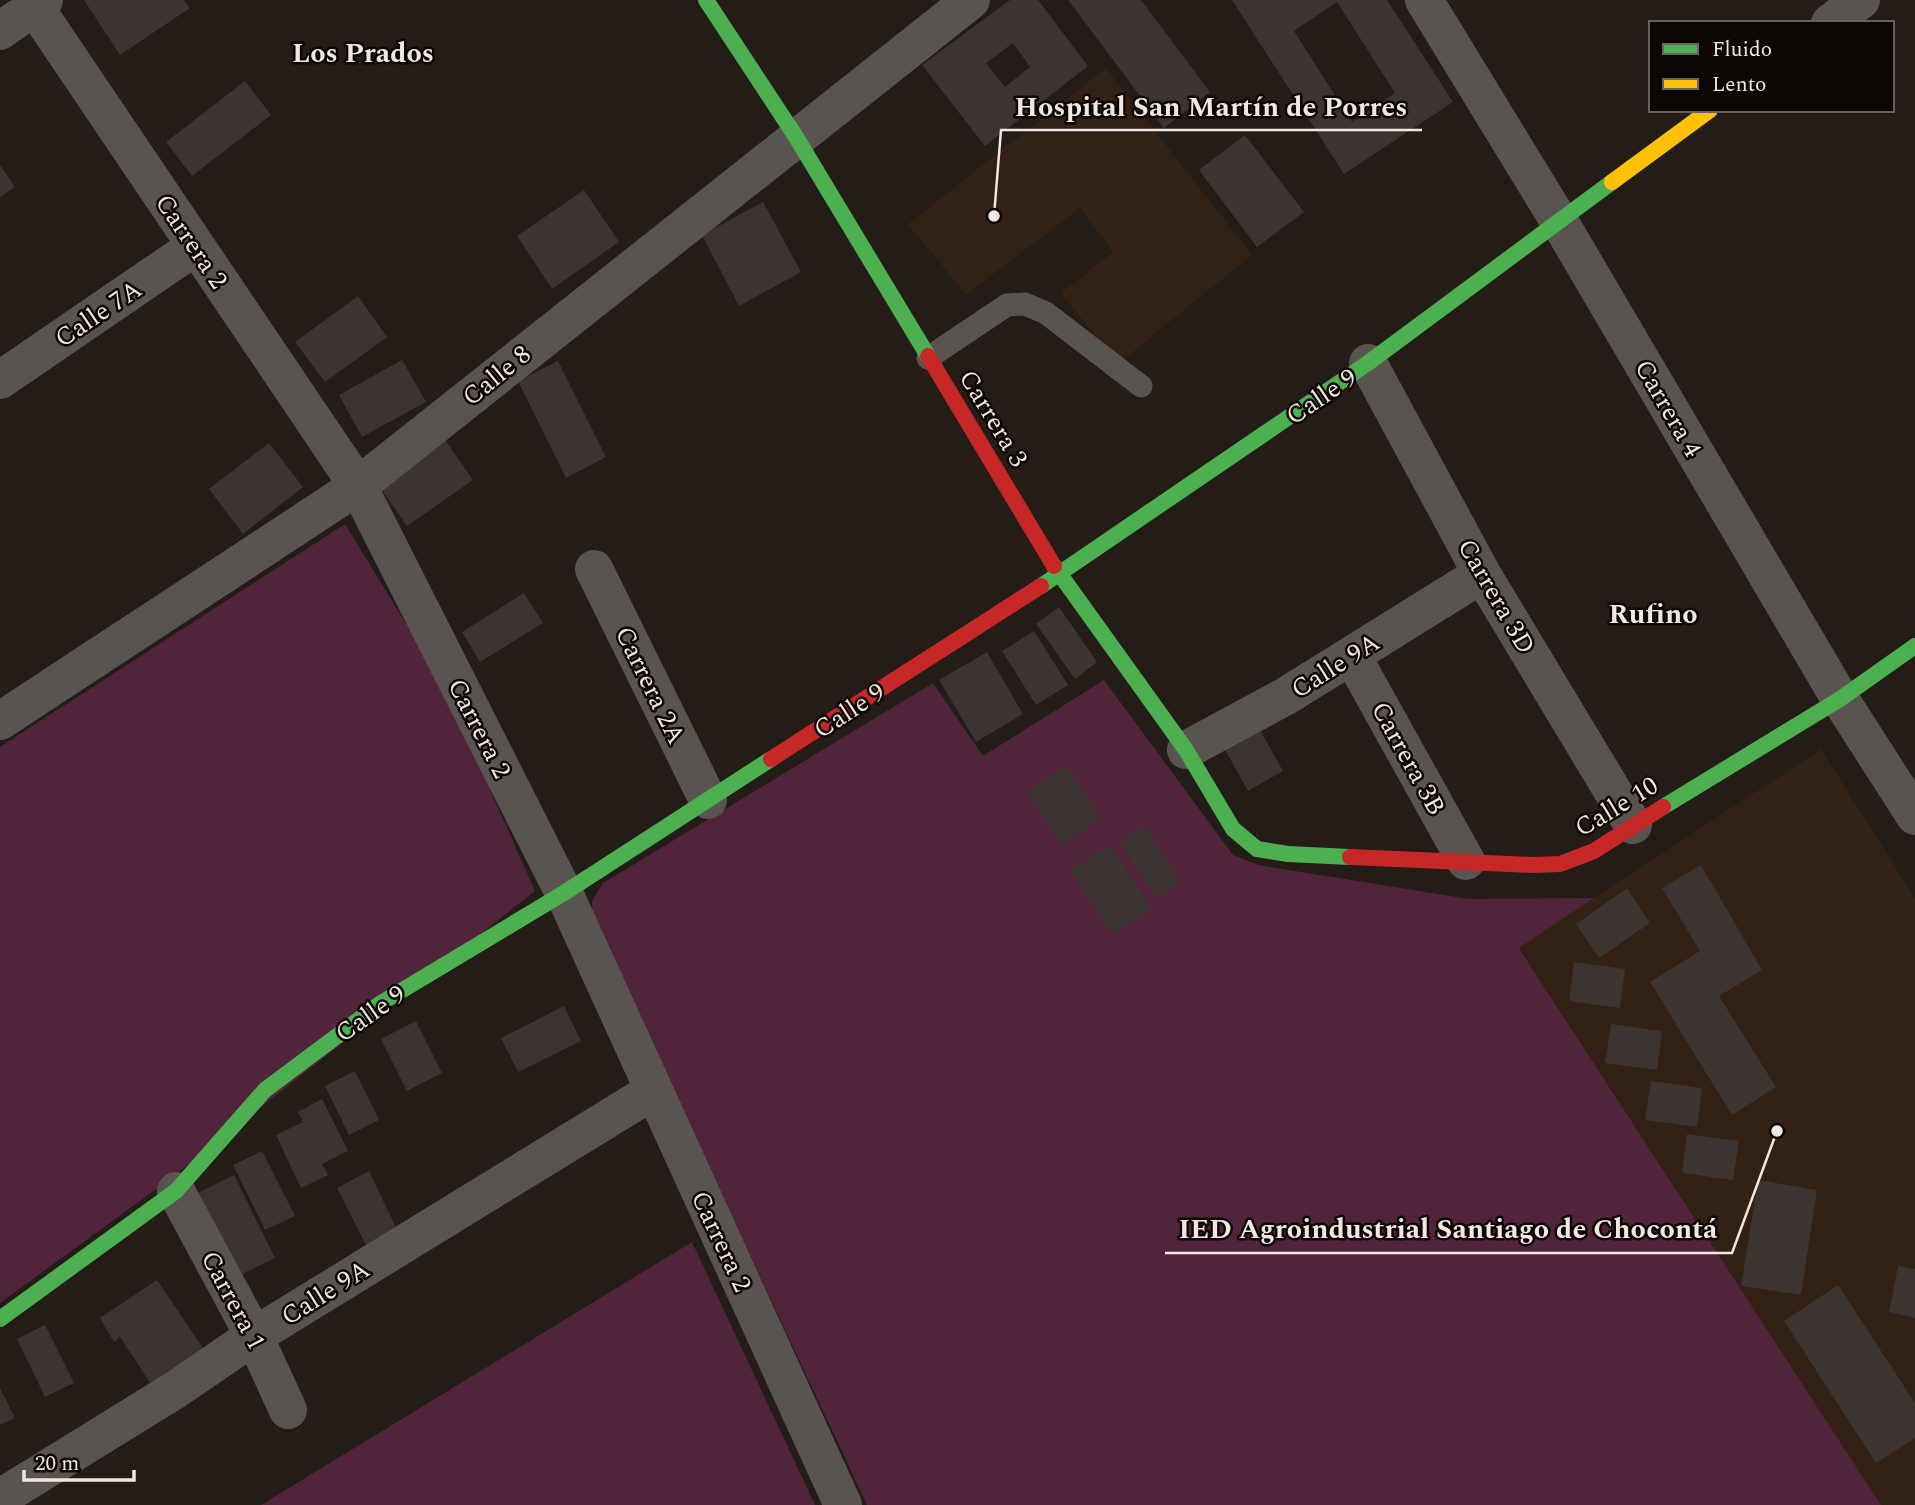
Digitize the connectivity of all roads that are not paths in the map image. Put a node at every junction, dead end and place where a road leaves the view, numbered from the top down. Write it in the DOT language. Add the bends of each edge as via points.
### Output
graph roads {
  1 [pos="706,0"];
  2 [pos="971,0"];
  3 [pos="1424,0"];
  4 [pos="1861,0"];
  5 [pos="36,2"];
  6 [pos="1832,21"];
  7 [pos="0,31"];
  8 [pos="1707,112"];
  9 [pos="796,137"];
  10 [pos="1559,221"];
  11 [pos="196,246"];
  12 [pos="928,358"];
  13 [pos="1368,363"];
  14 [pos="0,380"];
  15 [pos="1141,386"];
  16 [pos="358,486"];
  17 [pos="594,569"];
  18 [pos="1059,574"];
  19 [pos="1482,574"];
  20 [pos="1915,646"];
  21 [pos="1352,656"];
  22 [pos="1840,699"];
  23 [pos="0,721"];
  24 [pos="1186,750"];
  25 [pos="708,800"];
  26 [pos="1915,816"];
  27 [pos="1633,825"];
  28 [pos="1257,849"];
  29 [pos="1466,860"];
  30 [pos="564,893"];
  31 [pos="653,1091"];
  32 [pos="176,1191"];
  33 [pos="0,1319"];
  34 [pos="254,1335"];
  35 [pos="288,1410"];
  36 [pos="0,1498"];
  37 [pos="843,1505"];
  1 -- 9 [label="street, Carrera 3"];
  2 -- 9 [label="street, Calle 8"];
  3 -- 10 [label="street, Carrera 4"];
  4 -- 6 [label="street"];
  5 -- 7 [label="street"];
  5 -- 11 [label="street, Carrera 2"];
  8 -- 10 [label="street, Calle 9"];
  9 -- 12 [label="street, Carrera 3"];
  9 -- 16 [label="street, Calle 8"];
  10 -- 13 [label="street, Calle 9"];
  10 -- 22 [label="street, Carrera 4"];
  11 -- 14 [label="street, Calle 7A"];
  11 -- 16 [label="street, Carrera 2"];
  12 -- 15 [label="lane" via="1007,305 1026,304 1046,313"];
  12 -- 18 [label="street, Carrera 3"];
  13 -- 18 [label="street, Calle 9"];
  13 -- 19 [label="street, Carrera 3D"];
  16 -- 23 [label="street, Calle 8"];
  16 -- 30 [label="street, Carrera 2"];
  17 -- 25 [label="street, Carrera 2A"];
  18 -- 24 [label="street, Carrera 3"];
  18 -- 25 [label="street, Calle 9"];
  19 -- 21 [label="street, Calle 9A"];
  19 -- 27 [label="street, Carrera 3D"];
  20 -- 22 [label="street, Calle 10"];
  21 -- 24 [label="street, Calle 9A"];
  21 -- 29 [label="street, Carrera 3B"];
  22 -- 26 [label="street, Carrera 4"];
  22 -- 27 [label="street, Calle 10"];
  24 -- 28 [label="street, Carrera 3" via="1233,829"];
  25 -- 30 [label="street, Calle 9"];
  27 -- 29 [label="street, Calle 10" via="1594,851 1560,864"];
  28 -- 29 [label="street, Calle 10"];
  30 -- 31 [label="street, Carrera 2"];
  30 -- 32 [label="street, Calle 9" via="381,1003 265,1090"];
  31 -- 34 [label="street, Calle 9A"];
  31 -- 37 [label="street, Carrera 2"];
  32 -- 33 [label="street, Calle 9"];
  32 -- 34 [label="street, Carrera 1"];
  34 -- 35 [label="street, Carrera 1"];
  34 -- 36 [label="street, Calle 9A" via="175,1390"];
}
